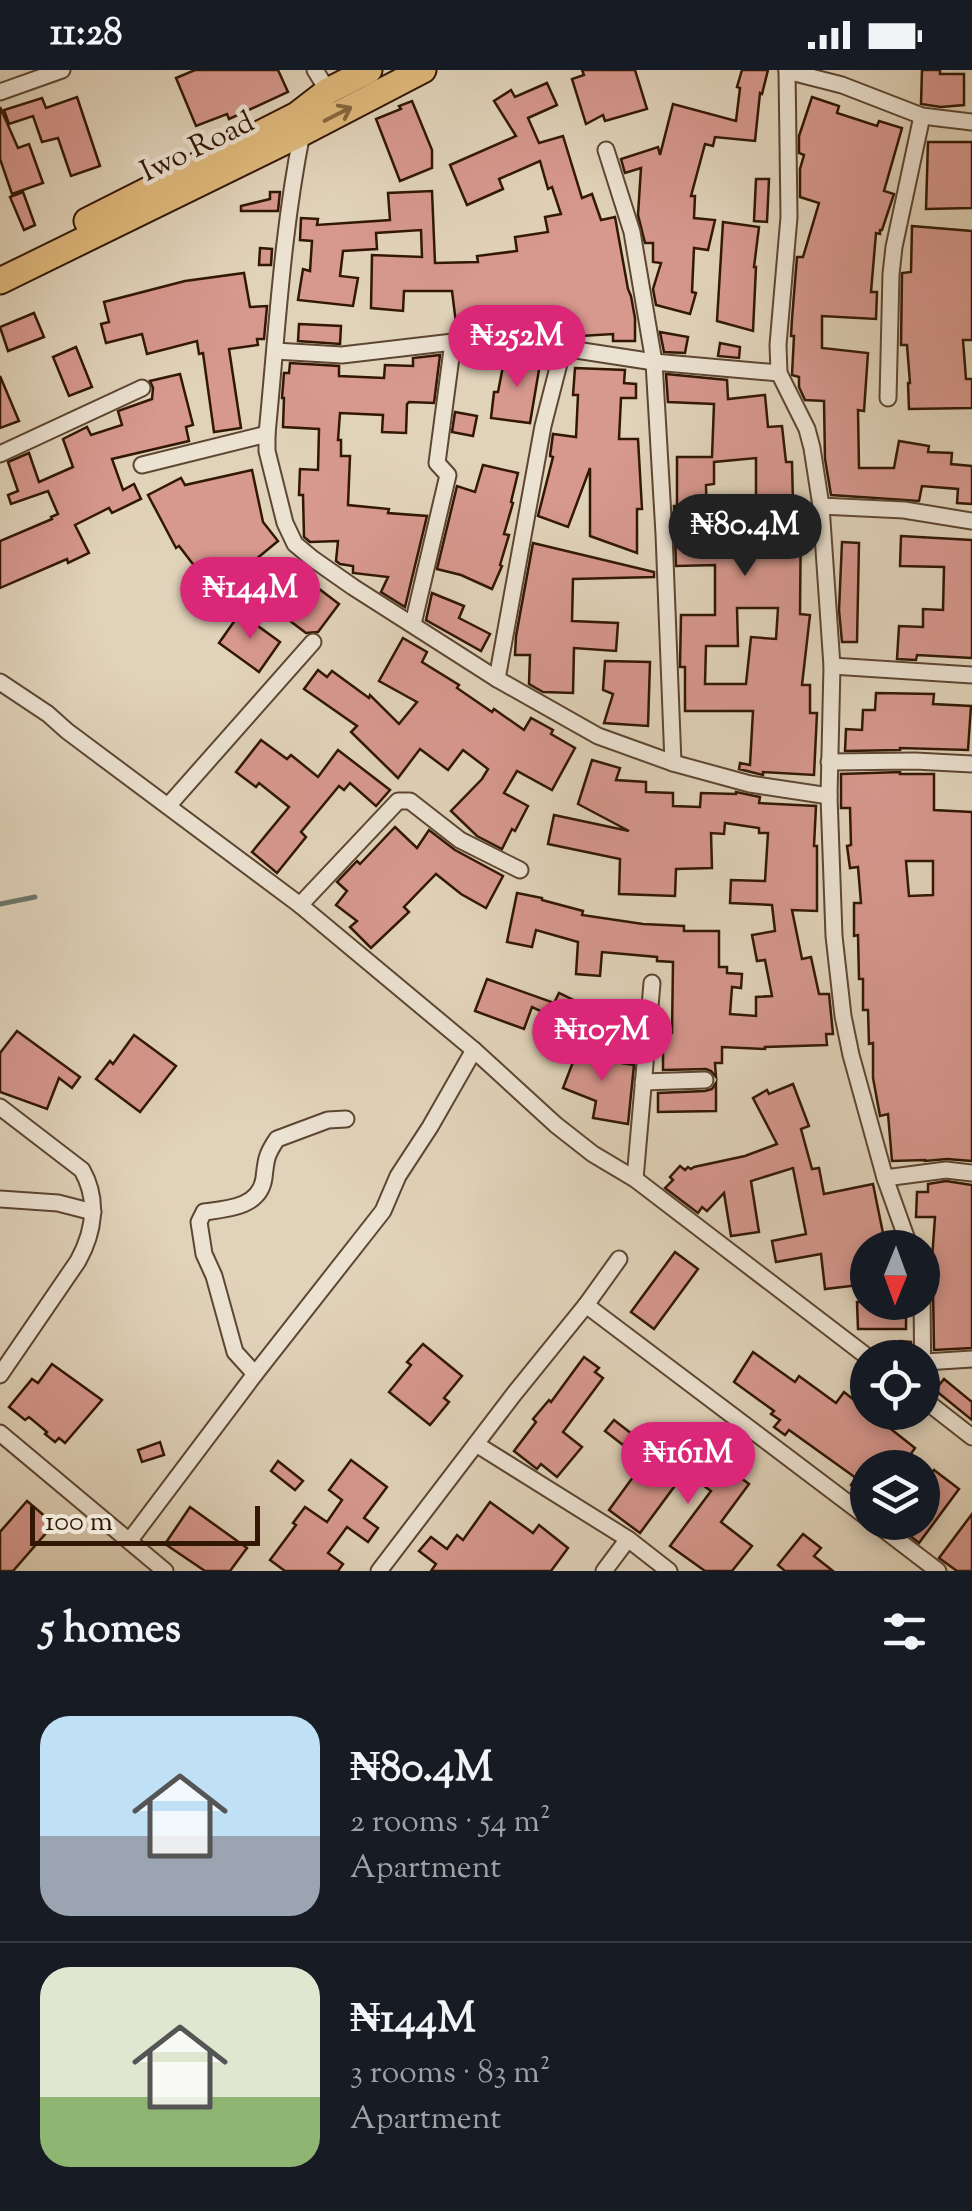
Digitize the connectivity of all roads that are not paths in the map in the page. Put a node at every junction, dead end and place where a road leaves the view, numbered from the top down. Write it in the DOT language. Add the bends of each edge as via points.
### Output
graph roads {
  1 [pos="62,70"];
  2 [pos="369,70"];
  3 [pos="422,70"];
  4 [pos="787,70"];
  5 [pos="0,72"];
  6 [pos="322,80"];
  7 [pos="5,90"];
  8 [pos="922,116"];
  9 [pos="972,122"];
  10 [pos="302,133"];
  11 [pos="606,150"];
  12 [pos="63,243"];
  13 [pos="0,263"];
  14 [pos="0,282"];
  15 [pos="452,342"];
  16 [pos="563,348"];
  17 [pos="275,352"];
  18 [pos="654,362"];
  19 [pos="779,373"];
  20 [pos="142,388"];
  21 [pos="888,398"];
  22 [pos="267,434"];
  23 [pos="0,454"];
  24 [pos="142,465"];
  25 [pos="821,506"];
  26 [pos="972,522"];
  27 [pos="413,624"];
  28 [pos="314,642"];
  29 [pos="832,666"];
  30 [pos="972,674"];
  31 [pos="496,680"];
  32 [pos="0,682"];
  33 [pos="830,762"];
  34 [pos="673,763"];
  35 [pos="972,764"];
  36 [pos="828,796"];
  37 [pos="168,806"];
  38 [pos="520,870"];
  39 [pos="300,904"];
  40 [pos="652,983"];
  41 [pos="474,1050"];
  42 [pos="705,1080"];
  43 [pos="643,1082"];
  44 [pos="0,1107"];
  45 [pos="346,1119"];
  46 [pos="972,1172"];
  47 [pos="885,1178"];
  48 [pos="635,1179"];
  49 [pos="0,1199"];
  50 [pos="92,1212"];
  51 [pos="904,1230"];
  52 [pos="619,1259"];
  53 [pos="586,1305"];
  54 [pos="850,1343"];
  55 [pos="972,1360"];
  56 [pos="940,1361"];
  57 [pos="255,1374"];
  58 [pos="0,1375"];
  59 [pos="940,1411"];
  60 [pos="0,1433"];
  61 [pos="972,1436"];
  62 [pos="476,1444"];
  63 [pos="850,1504"];
  64 [pos="628,1539"];
  65 [pos="130,1540"];
  66 [pos="898,1540"];
  67 [pos="165,1571"];
  68 [pos="379,1571"];
  69 [pos="604,1571"];
  70 [pos="669,1571"];
  71 [pos="938,1571"];
  1 -- 7 [label="street"];
  2 -- 6 [label="main road, Iwo Road"];
  10 -- 3 [label="main road, Iwo Road, one-way"];
  4 -- 8 [label="street"];
  4 -- 19 [label="street" via="789,217"];
  5 -- 7 [label="street"];
  6 -- 12 [label="main road, Iwo Road" via="297,114"];
  8 -- 9 [label="street"];
  8 -- 21 [label="street" via="894,246"];
  10 -- 12 [label="main road, Iwo Road"];
  10 -- 17 [label="street"];
  11 -- 18 [label="street" via="632,232"];
  12 -- 13 [label="main road, Iwo Road"];
  12 -- 14 [label="main road, Iwo Road"];
  15 -- 16 [label="street"];
  15 -- 17 [label="street" via="342,354"];
  15 -- 27 [label="street" via="438,463 448,475"];
  16 -- 18 [label="street"];
  16 -- 31 [label="street"];
  17 -- 22 [label="street"];
  18 -- 19 [label="street"];
  18 -- 34 [label="street"];
  19 -- 25 [label="street" via="807,429"];
  20 -- 23 [label="street"];
  22 -- 24 [label="street"];
  22 -- 27 [label="street" via="295,544"];
  25 -- 26 [label="street"];
  25 -- 29 [label="street"];
  27 -- 31 [label="street"];
  28 -- 37 [label="street"];
  29 -- 30 [label="street"];
  29 -- 33 [label="street"];
  31 -- 34 [label="street" via="598,736"];
  32 -- 37 [label="street"];
  33 -- 35 [label="street"];
  33 -- 36 [label="street"];
  34 -- 36 [label="street"];
  36 -- 47 [label="street" via="843,1016"];
  37 -- 39 [label="street"];
  38 -- 39 [label="street" via="460,840 403,800"];
  39 -- 41 [label="street"];
  40 -- 43 [label="street"];
  41 -- 48 [label="street" via="556,1126"];
  41 -- 57 [label="street" via="383,1210"];
  42 -- 43 [label="street"];
  43 -- 48 [label="street"];
  44 -- 50 [label="street" via="82,1170"];
  45 -- 57 [label="street" via="277,1139 264,1163 264,1183 250,1202 204,1212 199,1222 235,1352"];
  46 -- 47 [label="street"];
  47 -- 51 [label="street"];
  48 -- 54 [label="street"];
  49 -- 50 [label="street"];
  50 -- 58 [label="street" via="78,1261"];
  52 -- 53 [label="street"];
  53 -- 62 [label="street"];
  53 -- 63 [label="street"];
  55 -- 56 [label="street"];
  57 -- 65 [label="street"];
  59 -- 61 [label="street"];
  60 -- 65 [label="street"];
  62 -- 64 [label="street"];
  62 -- 68 [label="street"];
  64 -- 69 [label="street"];
  64 -- 70 [label="street"];
  65 -- 67 [label="street"];
  66 -- 71 [label="street"];
}
